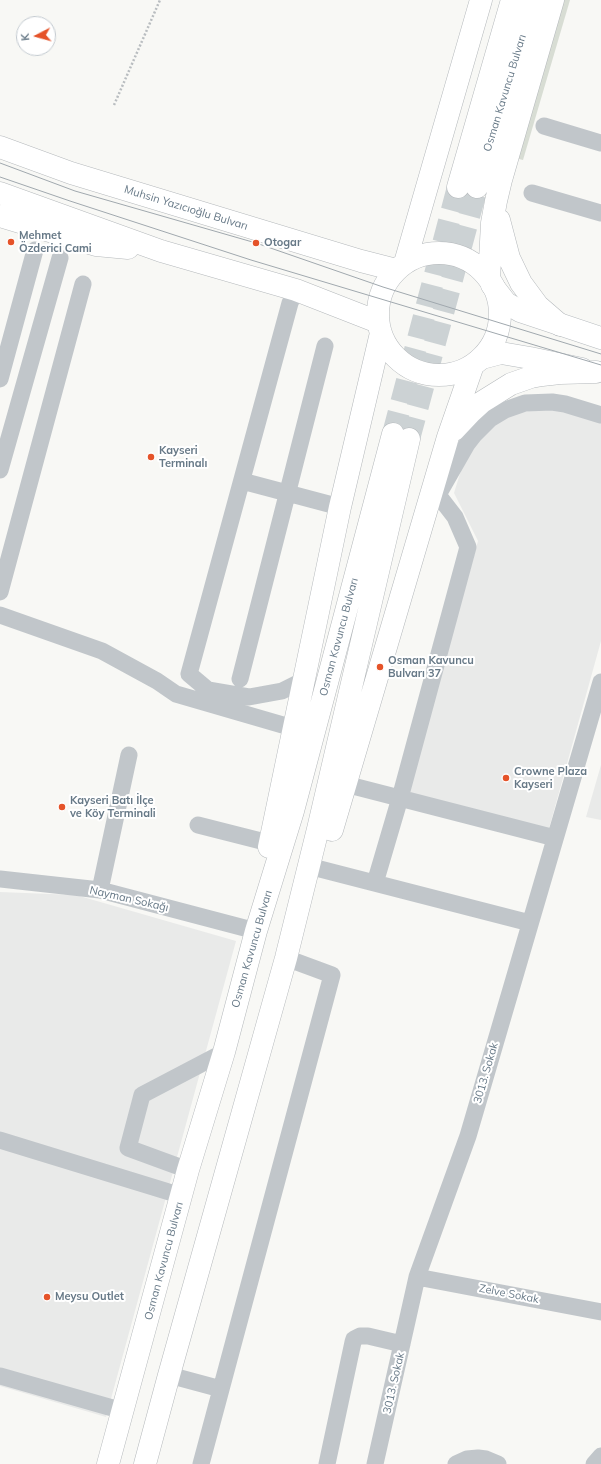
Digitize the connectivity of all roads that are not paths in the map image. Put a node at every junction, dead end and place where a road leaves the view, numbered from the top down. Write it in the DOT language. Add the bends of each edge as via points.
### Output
graph roads {
  1 [pos="481,0"];
  2 [pos="512,0"];
  3 [pos="534,0"];
  4 [pos="553,0"];
  5 [pos="544,126"];
  6 [pos="0,131"];
  7 [pos="601,143"];
  8 [pos="0,147"];
  9 [pos="0,193"];
  10 [pos="532,193"];
  11 [pos="496,201"];
  12 [pos="187,208"];
  13 [pos="601,213"];
  14 [pos="0,216"];
  15 [pos="35,250"];
  16 [pos="161,251"];
  17 [pos="60,258"];
  18 [pos="401,267"];
  19 [pos="490,282"];
  20 [pos="83,284"];
  21 [pos="296,290"];
  22 [pos="560,326"];
  23 [pos="380,327"];
  24 [pos="601,338"];
  25 [pos="325,346"];
  26 [pos="477,361"];
  27 [pos="598,373"];
  28 [pos="0,379"];
  29 [pos="601,415"];
  30 [pos="448,437"];
  31 [pos="0,470"];
  32 [pos="242,481"];
  33 [pos="287,493"];
  34 [pos="438,495"];
  35 [pos="340,507"];
  36 [pos="421,525"];
  37 [pos="0,592"];
  38 [pos="0,615"];
  39 [pos="240,679"];
  40 [pos="304,680"];
  41 [pos="601,682"];
  42 [pos="293,728"];
  43 [pos="129,755"];
  44 [pos="345,784"];
  45 [pos="400,798"];
  46 [pos="198,825"];
  47 [pos="555,838"];
  48 [pos="269,843"];
  49 [pos="320,869"];
  50 [pos="0,879"];
  51 [pos="375,883"];
  52 [pos="100,890"];
  53 [pos="530,923"];
  54 [pos="256,931"];
  55 [pos="286,958"];
  56 [pos="224,1052"];
  57 [pos="0,1140"];
  58 [pos="188,1170"];
  59 [pos="182,1196"];
  60 [pos="418,1277"];
  61 [pos="601,1312"];
  62 [pos="402,1344"];
  63 [pos="169,1375"];
  64 [pos="0,1376"];
  65 [pos="221,1389"];
  66 [pos="123,1411"];
  67 [pos="601,1456"];
  68 [pos="108,1464"];
  69 [pos="145,1464"];
  70 [pos="201,1464"];
  71 [pos="327,1464"];
  72 [pos="375,1464"];
  73 [pos="456,1464"];
  74 [pos="498,1464"];
  75 [pos="594,1464"];
  1 -- 18 [label="main road"];
  2 -- 3 [label="main road, Osman Kavuncu Bulvarı" via="468,187"];
  4 -- 11 [label="main road"];
  5 -- 7 [label="street"];
  6 -- 12 [label="main road" via="136,181"];
  8 -- 12 [label="main road, Muhsin Yazıcıoğlu Bulvarı" via="71,173"];
  9 -- 16 [label="main road"];
  10 -- 13 [label="street"];
  11 -- 19 [label="main road" via="492,222"];
  11 -- 22 [label="main road" via="504,244 515,272 534,300"];
  12 -- 18 [label="main road, Muhsin Yazıcıoğlu Bulvarı" via="361,261"];
  14 -- 16 [label="main road" via="96,245"];
  15 -- 28 [label="street"];
  16 -- 21 [label="main road"];
  17 -- 31 [label="street"];
  18 -- 19 [label="main road" via="426,254 448,254 469,261"];
  18 -- 23 [label="main road" via="383,287 379,305"];
  19 -- 22 [label="main road" via="506,303"];
  19 -- 26 [label="main road" via="497,295 499,323 489,349"];
  20 -- 37 [label="street"];
  21 -- 23 [label="main road"];
  21 -- 32 [label="street" via="290,303"];
  22 -- 24 [label="main road"];
  23 -- 26 [label="main road" via="385,343 399,361 419,372 441,375 463,370"];
  23 -- 35 [label="main road"];
  25 -- 33 [label="street"];
  26 -- 27 [label="main road" via="501,353"];
  26 -- 30 [label="main road"];
  27 -- 30 [label="main road" via="542,375 511,384 482,402"];
  29 -- 34 [label="street" via="552,402 526,403 505,410 490,419 474,435"];
  30 -- 36 [label="main road"];
  32 -- 33 [label="street"];
  32 -- 40 [label="street" via="189,674 208,690 249,697 282,691"];
  33 -- 35 [label="street"];
  33 -- 39 [label="street"];
  34 -- 36 [label="street"];
  34 -- 45 [label="street" via="455,517 468,547"];
  35 -- 40 [label="main road"];
  36 -- 44 [label="main road"];
  38 -- 42 [label="street" via="102,651 176,694"];
  40 -- 42 [label="main road"];
  41 -- 47 [label="street, 3013. Sokak"];
  42 -- 48 [label="main road"];
  43 -- 52 [label="street"];
  44 -- 45 [label="street"];
  44 -- 49 [label="main road"];
  45 -- 47 [label="street"];
  45 -- 51 [label="street"];
  46 -- 48 [label="street"];
  47 -- 53 [label="street, 3013. Sokak"];
  48 -- 54 [label="main road"];
  49 -- 51 [label="street"];
  49 -- 55 [label="main road"];
  50 -- 52 [label="street, Nayman Sokağı"];
  51 -- 53 [label="street"];
  52 -- 54 [label="street, Nayman Sokağı"];
  53 -- 60 [label="street, 3013. Sokak" via="468,1136"];
  54 -- 55 [label="main road, Osman Kavuncu Bulvarı" via="401,436 316,837"];
  54 -- 56 [label="main road, Osman Kavuncu Bulvarı"];
  55 -- 63 [label="main road, Osman Kavuncu Bulvarı"];
  55 -- 65 [label="street" via="332,974"];
  56 -- 58 [label="main road, Osman Kavuncu Bulvarı"];
  56 -- 58 [label="street" via="142,1095 128,1148"];
  57 -- 59 [label="street"];
  58 -- 59 [label="main road, Osman Kavuncu Bulvarı"];
  59 -- 66 [label="main road, Osman Kavuncu Bulvarı"];
  60 -- 61 [label="street, Zelve Sokak"];
  60 -- 62 [label="street, 3013. Sokak"];
  62 -- 71 [label="street" via="368,1336 354,1339"];
  62 -- 72 [label="street, 3013. Sokak"];
  63 -- 65 [label="street"];
  63 -- 69 [label="main road, Osman Kavuncu Bulvarı"];
  64 -- 66 [label="street"];
  65 -- 70 [label="street"];
  66 -- 68 [label="main road, Osman Kavuncu Bulvarı"];
  67 -- 75 [label="street"];
  73 -- 74 [label="street" via="478,1458"];
}
